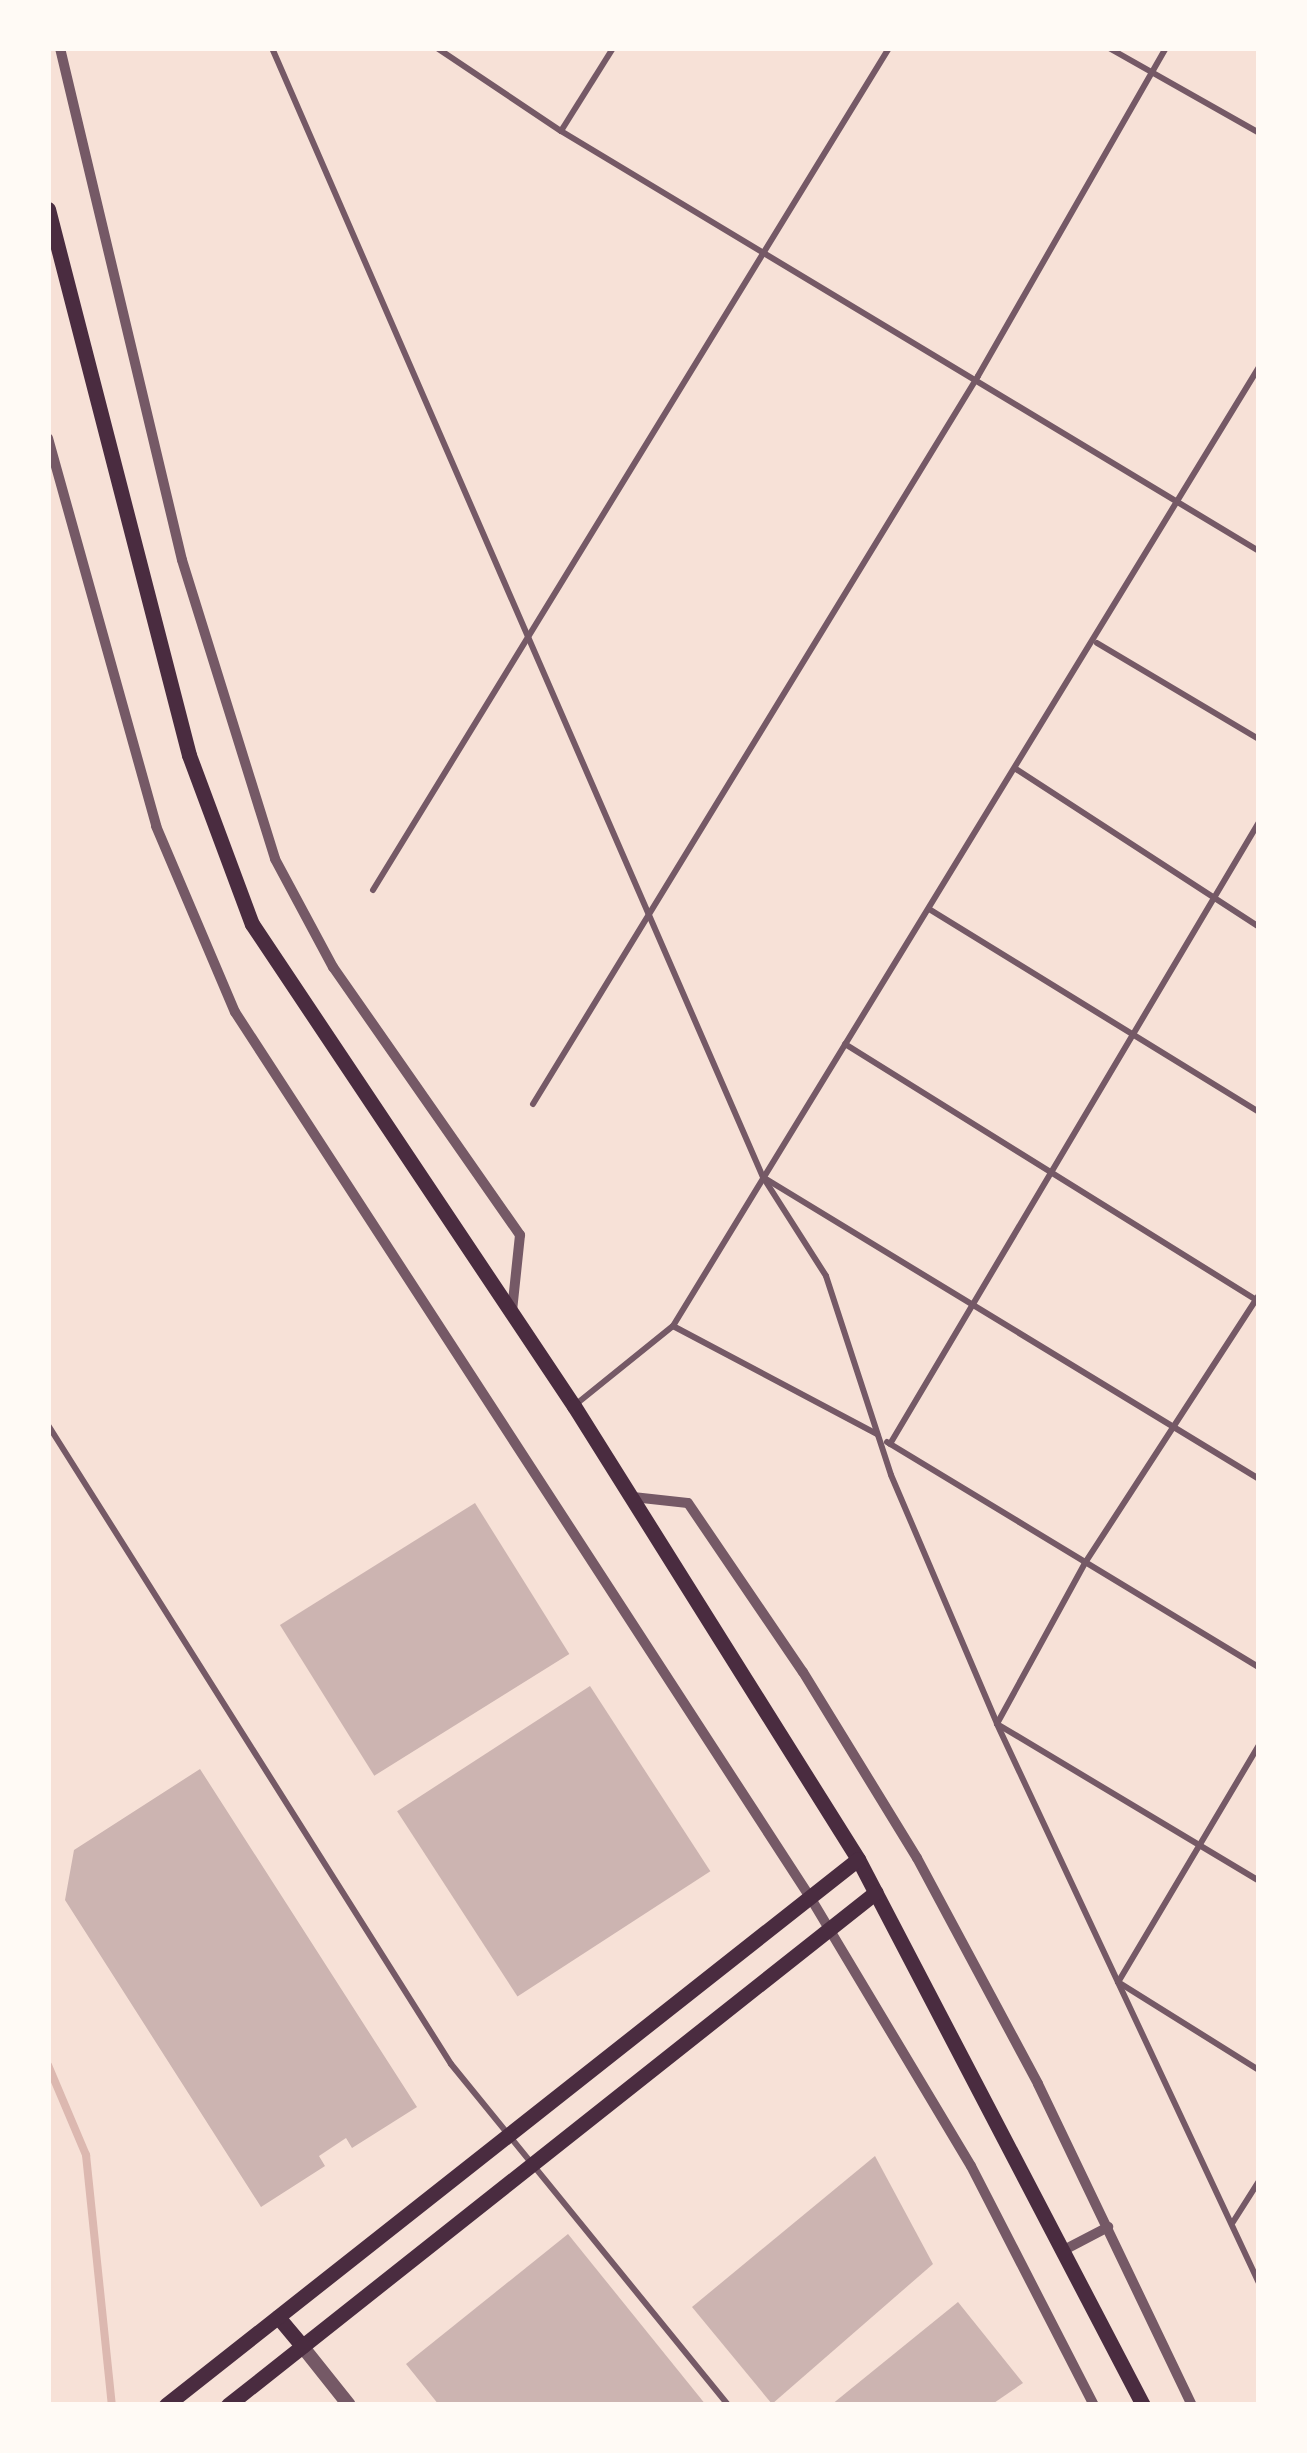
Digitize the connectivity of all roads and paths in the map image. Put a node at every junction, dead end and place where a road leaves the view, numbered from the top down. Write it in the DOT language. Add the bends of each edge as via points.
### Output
graph roads {
  1 [pos="60,48"];
  2 [pos="272,48"];
  3 [pos="437,48"];
  4 [pos="613,48"];
  5 [pos="889,48"];
  6 [pos="1109,48"];
  7 [pos="1166,48"];
  8 [pos="1152,74"];
  9 [pos="562,131"];
  10 [pos="1259,133"];
  11 [pos="48,209"];
  12 [pos="768,256"];
  13 [pos="1259,367"];
  14 [pos="978,376"];
  15 [pos="48,438"];
  16 [pos="1181,505"];
  17 [pos="1259,551"];
  18 [pos="1097,643"];
  19 [pos="529,646"];
  20 [pos="1259,739"];
  21 [pos="1016,769"];
  22 [pos="1259,822"];
  23 [pos="373,890"];
  24 [pos="1212,900"];
  25 [pos="928,908"];
  26 [pos="647,914"];
  27 [pos="1259,927"];
  28 [pos="1136,1036"];
  29 [pos="844,1044"];
  30 [pos="533,1104"];
  31 [pos="1259,1112"];
  32 [pos="1056,1170"];
  33 [pos="763,1177"];
  34 [pos="1258,1299"];
  35 [pos="974,1300"];
  36 [pos="512,1311"];
  37 [pos="674,1326"];
  38 [pos="574,1406"];
  39 [pos="1173,1424"];
  40 [pos="48,1425"];
  41 [pos="879,1436"];
  42 [pos="890,1444"];
  43 [pos="1259,1479"];
  44 [pos="633,1497"];
  45 [pos="1085,1563"];
  46 [pos="1259,1667"];
  47 [pos="997,1724"];
  48 [pos="1259,1745"];
  49 [pos="1199,1844"];
  50 [pos="858,1859"];
  51 [pos="1259,1881"];
  52 [pos="876,1892"];
  53 [pos="810,1897"];
  54 [pos="830,1928"];
  55 [pos="1118,1982"];
  56 [pos="1259,2070"];
  57 [pos="507,2133"];
  58 [pos="531,2161"];
  59 [pos="1259,2181"];
  60 [pos="1233,2222"];
  61 [pos="1108,2227"];
  62 [pos="1064,2249"];
  63 [pos="1256,2269"];
  64 [pos="1259,2283"];
  65 [pos="278,2317"];
  66 [pos="302,2346"];
  67 [pos="166,2405"];
  68 [pos="227,2405"];
  69 [pos="349,2405"];
  70 [pos="728,2405"];
  71 [pos="1094,2405"];
  72 [pos="1143,2405"];
  73 [pos="1192,2405"];
  1 -- 36 [label="street" via="182,560 274,859 333,968 520,1235"];
  2 -- 19 [label="lane"];
  3 -- 9 [label="lane"];
  4 -- 9 [label="lane"];
  5 -- 12 [label="lane"];
  6 -- 8 [label="lane"];
  7 -- 8 [label="lane"];
  8 -- 10 [label="lane"];
  8 -- 14 [label="lane"];
  9 -- 12 [label="lane"];
  11 -- 36 [label="main road" via="227,873 285,981"];
  12 -- 14 [label="lane"];
  12 -- 19 [label="lane"];
  13 -- 16 [label="lane"];
  14 -- 16 [label="lane"];
  14 -- 26 [label="lane"];
  15 -- 53 [label="street" via="156,826 235,1012"];
  16 -- 17 [label="lane"];
  16 -- 18 [label="lane"];
  18 -- 20 [label="lane"];
  18 -- 21 [label="lane"];
  19 -- 23 [label="lane"];
  19 -- 26 [label="lane"];
  21 -- 24 [label="lane"];
  21 -- 25 [label="lane"];
  22 -- 24 [label="lane"];
  24 -- 27 [label="lane"];
  24 -- 28 [label="lane"];
  25 -- 28 [label="lane"];
  25 -- 29 [label="lane"];
  26 -- 30 [label="lane"];
  26 -- 33 [label="lane"];
  28 -- 31 [label="lane"];
  28 -- 32 [label="lane"];
  29 -- 32 [label="lane"];
  29 -- 33 [label="lane"];
  32 -- 34 [label="lane"];
  32 -- 35 [label="lane"];
  33 -- 35 [label="lane"];
  33 -- 37 [label="lane"];
  33 -- 41 [label="lane" via="826,1276"];
  34 -- 39 [label="lane"];
  35 -- 39 [label="lane"];
  35 -- 42 [label="lane"];
  36 -- 38 [label="main road"];
  37 -- 38 [label="lane"];
  37 -- 41 [label="lane"];
  38 -- 44 [label="main road"];
  39 -- 43 [label="lane"];
  39 -- 45 [label="lane"];
  40 -- 57 [label="lane" via="452,2064"];
  41 -- 42 [label="lane"];
  41 -- 47 [label="lane"];
  42 -- 45 [label="lane"];
  44 -- 50 [label="main road"];
  44 -- 61 [label="street" via="688,1503 803,1672 917,1858"];
  45 -- 46 [label="lane"];
  45 -- 47 [label="lane"];
  47 -- 49 [label="lane"];
  47 -- 55 [label="lane"];
  48 -- 49 [label="lane"];
  49 -- 51 [label="lane"];
  49 -- 55 [label="lane"];
  50 -- 52 [label="main road"];
  50 -- 53 [label="main road"];
  52 -- 54 [label="main road"];
  52 -- 62 [label="main road"];
  53 -- 54 [label="street"];
  53 -- 57 [label="main road"];
  54 -- 58 [label="main road"];
  54 -- 71 [label="street" via="971,2166"];
  55 -- 56 [label="lane"];
  55 -- 60 [label="lane"];
  57 -- 58 [label="lane"];
  57 -- 65 [label="main road"];
  58 -- 66 [label="main road"];
  58 -- 70 [label="lane"];
  59 -- 60 [label="lane"];
  60 -- 63 [label="lane"];
  61 -- 62 [label="street"];
  61 -- 73 [label="street"];
  62 -- 72 [label="main road"];
  63 -- 64 [label="lane"];
  65 -- 66 [label="main road"];
  65 -- 67 [label="main road"];
  66 -- 68 [label="main road"];
  66 -- 69 [label="street"];
}
